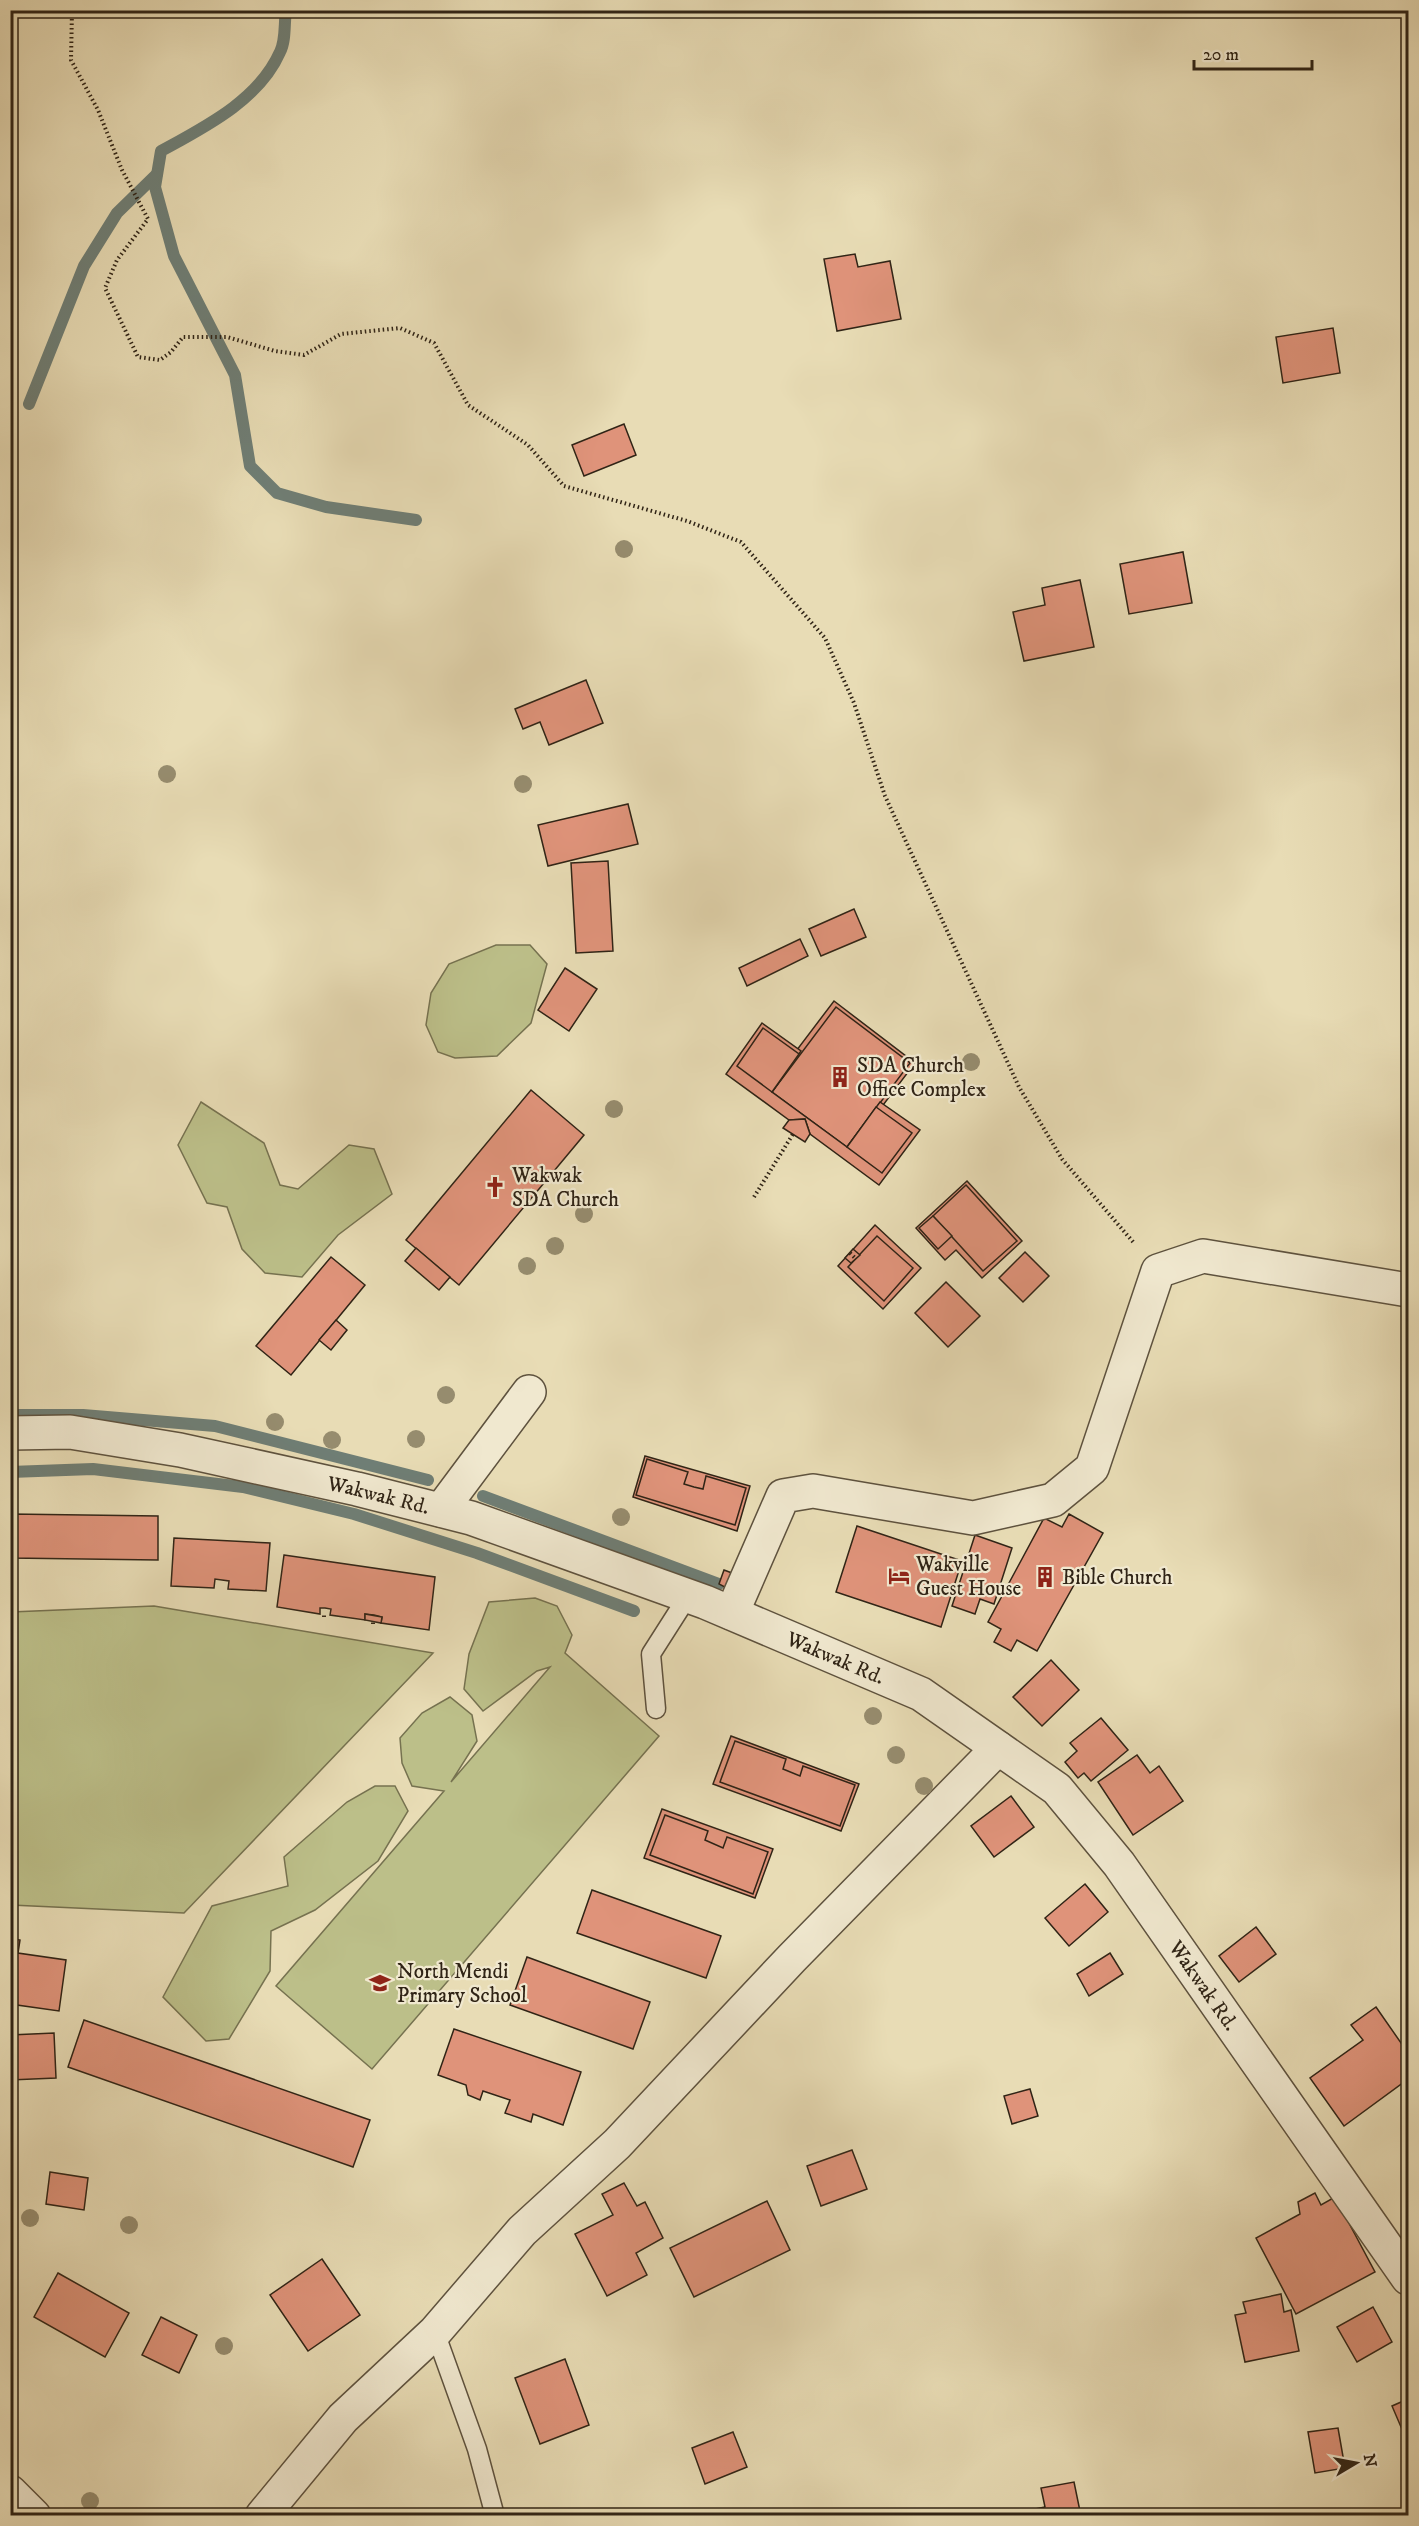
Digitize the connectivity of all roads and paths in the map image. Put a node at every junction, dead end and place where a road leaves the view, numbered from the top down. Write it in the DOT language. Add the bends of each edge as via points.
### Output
graph roads {
  1 [pos="72,10"];
  2 [pos="793,1134"];
  3 [pos="754,1197"];
  4 [pos="850,1253"];
  5 [pos="856,1259"];
  6 [pos="1158,1271"];
  7 [pos="1408,1290"];
  8 [pos="529,1392"];
  9 [pos="10,1433"];
  10 [pos="441,1510"];
  11 [pos="688,1596"];
  12 [pos="732,1613"];
  13 [pos="656,1709"];
  14 [pos="998,1748"];
  15 [pos="1408,2278"];
  16 [pos="435,2332"];
  17 [pos="10,2493"];
  18 [pos="34,2516"];
  19 [pos="262,2516"];
  20 [pos="495,2516"];
  1 -- 6 [label="path" via="71,60 148,219 117,260 105,288 138,357 160,360 183,337 227,337 304,355 341,334 400,328 434,344 468,405 528,445 564,486 687,521 741,542 825,638 854,704 885,796 1019,1087 1062,1158"];
  2 -- 3 [label="path"];
  4 -- 5 [label="path"];
  6 -- 7 [label="street" via="1203,1256"];
  6 -- 12 [label="street" via="1092,1468 1053,1500 973,1518 813,1491 783,1496"];
  8 -- 10 [label="street"];
  9 -- 10 [label="street, Wakwak Rd." via="70,1432 180,1450"];
  10 -- 11 [label="street, Wakwak Rd."];
  11 -- 12 [label="street, Wakwak Rd."];
  11 -- 13 [label="lane" via="651,1654"];
  12 -- 14 [label="street, Wakwak Rd." via="921,1694"];
  14 -- 15 [label="street, Wakwak Rd." via="1057,1789 1119,1864"];
  14 -- 16 [label="street" via="617,2144 522,2231"];
  16 -- 19 [label="street" via="343,2418"];
  16 -- 20 [label="lane" via="477,2449"];
  17 -- 18 [label="street"];
}
